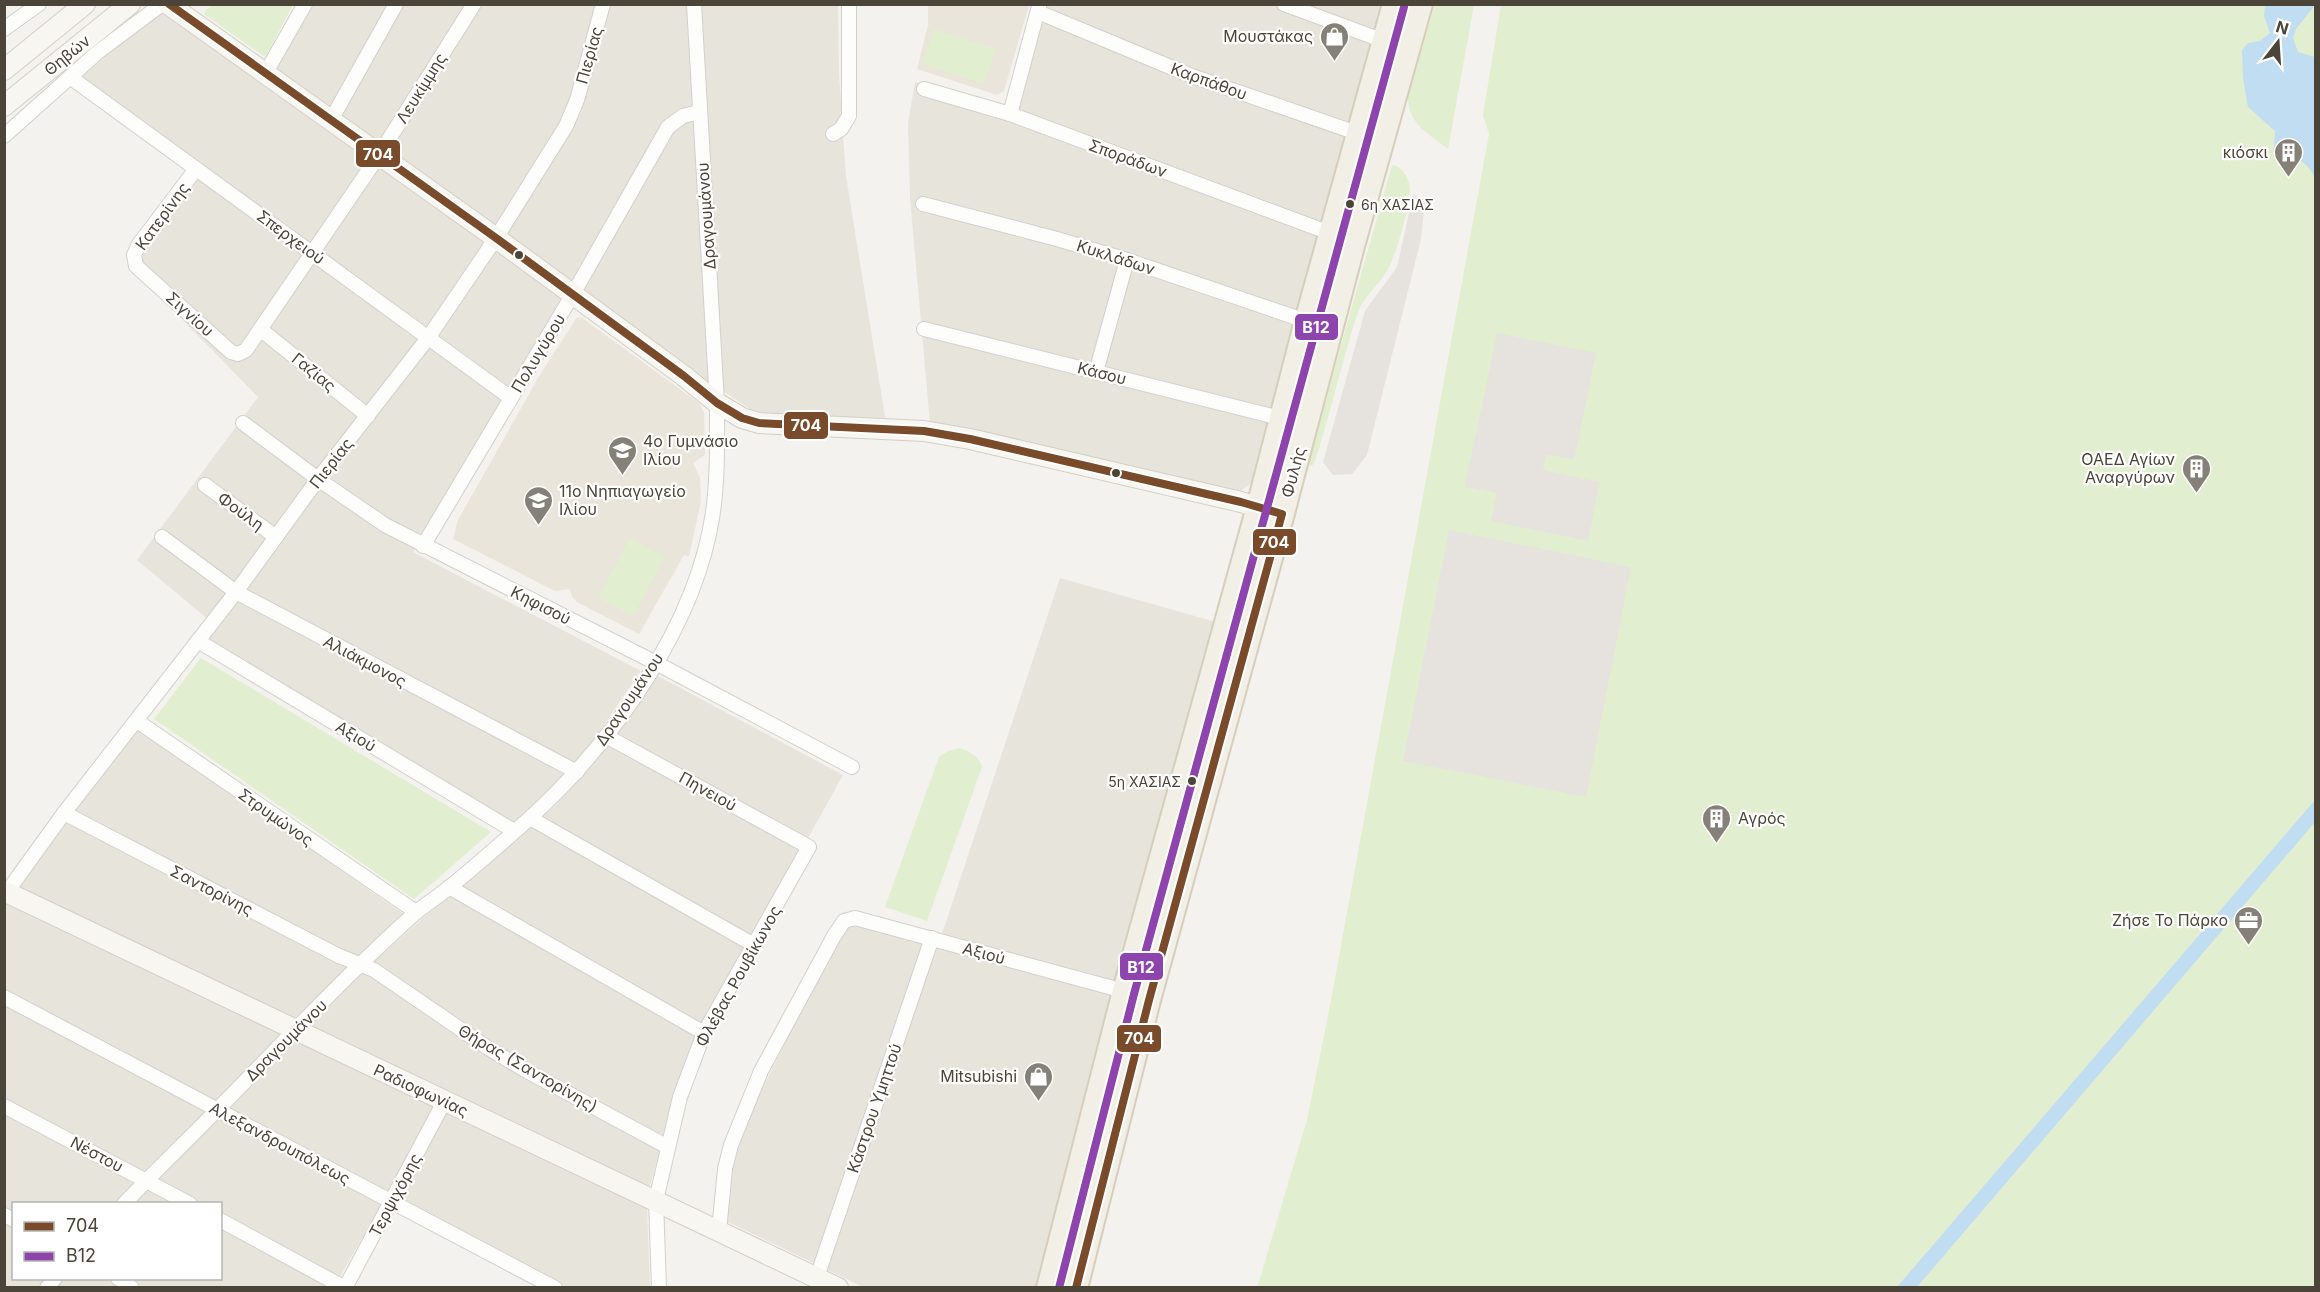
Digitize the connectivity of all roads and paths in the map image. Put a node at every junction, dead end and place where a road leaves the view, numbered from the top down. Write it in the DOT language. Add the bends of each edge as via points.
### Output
graph roads {
  1 [pos="39,4"];
  2 [pos="85,4"];
  3 [pos="130,4"];
  4 [pos="162,4"];
  5 [pos="168,4"];
  6 [pos="305,4"];
  7 [pos="396,4"];
  8 [pos="474,4"];
  9 [pos="603,4"];
  10 [pos="694,4"];
  11 [pos="849,4"];
  12 [pos="1284,4"];
  13 [pos="1394,4"];
  14 [pos="1421,4"];
  15 [pos="1039,8"];
  16 [pos="5,28"];
  17 [pos="1384,41"];
  18 [pos="4,70"];
  19 [pos="265,74"];
  20 [pos="70,77"];
  21 [pos="924,89"];
  22 [pos="4,106"];
  23 [pos="699,112"];
  24 [pos="1010,114"];
  25 [pos="331,120"];
  26 [pos="1359,133"];
  27 [pos="833,134"];
  28 [pos="4,136"];
  29 [pos="1383,142"];
  30 [pos="379,155"];
  31 [pos="196,169"];
  32 [pos="923,204"];
  33 [pos="1330,233"];
  34 [pos="496,238"];
  35 [pos="313,252"];
  36 [pos="1127,260"];
  37 [pos="136,266"];
  38 [pos="573,294"];
  39 [pos="1306,321"];
  40 [pos="924,328"];
  41 [pos="260,329"];
  42 [pos="428,339"];
  43 [pos="246,350"];
  44 [pos="1096,372"];
  45 [pos="511,398"];
  46 [pos="717,403"];
  47 [pos="368,416"];
  48 [pos="1280,418"];
  49 [pos="243,423"];
  50 [pos="318,479"];
  51 [pos="205,485"];
  52 [pos="1257,507"];
  53 [pos="1282,514"];
  54 [pos="162,537"];
  55 [pos="276,537"];
  56 [pos="423,546"];
  57 [pos="236,592"];
  58 [pos="198,640"];
  59 [pos="656,663"];
  60 [pos="137,721"];
  61 [pos="606,736"];
  62 [pos="852,767"];
  63 [pos="577,772"];
  64 [pos="64,813"];
  65 [pos="530,818"];
  66 [pos="514,831"];
  67 [pos="809,847"];
  68 [pos="449,887"];
  69 [pos="6,892"];
  70 [pos="416,912"];
  71 [pos="932,939"];
  72 [pos="754,945"];
  73 [pos="362,965"];
  74 [pos="1124,991"];
  75 [pos="4,998"];
  76 [pos="295,1030"];
  77 [pos="704,1033"];
  78 [pos="444,1102"];
  79 [pos="4,1106"];
  80 [pos="218,1110"];
  81 [pos="668,1147"];
  82 [pos="147,1180"];
  83 [pos="656,1200"];
  84 [pos="125,1202"];
  85 [pos="188,1202"];
  86 [pos="392,1202"];
  87 [pos="222,1221"];
  88 [pos="719,1231"];
  89 [pos="817,1277"];
  90 [pos="345,1287"];
  91 [pos="555,1287"];
  92 [pos="659,1287"];
  93 [pos="838,1287"];
  94 [pos="1048,1287"];
  95 [pos="1076,1287"];
  1 -- 16 [label="street"];
  2 -- 18 [label="street, Θηβών"];
  3 -- 22 [label="street, Θηβών"];
  4 -- 20 [label="street"];
  5 -- 19 [label="street"];
  6 -- 19 [label="street"];
  7 -- 25 [label="street"];
  8 -- 30 [label="street, Λευκίμμης"];
  9 -- 34 [label="street, Πιερίας" via="566,126"];
  10 -- 23 [label="street, Δραγουμάνου"];
  11 -- 27 [label="street" via="849,116"];
  12 -- 17 [label="street"];
  13 -- 17 [label="main road, Φυλής"];
  14 -- 29 [label="main road, Φυλής"];
  15 -- 24 [label="street"];
  15 -- 26 [label="street, Καρπάθου" via="1192,76"];
  17 -- 26 [label="main road, Φυλής"];
  19 -- 25 [label="street"];
  20 -- 28 [label="street"];
  20 -- 31 [label="street, Σπερχειού"];
  21 -- 24 [label="street, Σποράδων"];
  23 -- 38 [label="street, Πολυγύρου" via="682,116 668,127"];
  23 -- 46 [label="street, Δραγουμάνου"];
  24 -- 33 [label="street, Σποράδων"];
  25 -- 30 [label="street"];
  26 -- 29 [label="street, Καρπάθου"];
  26 -- 33 [label="main road, Φυλής"];
  29 -- 53 [label="main road, Φυλής"];
  30 -- 34 [label="street"];
  30 -- 35 [label="street, Λευκίμμης"];
  31 -- 35 [label="street, Σπερχειού"];
  31 -- 37 [label="street, Κατερίνης" via="139,244 134,255"];
  32 -- 36 [label="street, Κυκλάδων"];
  33 -- 39 [label="main road, Φυλής"];
  34 -- 38 [label="street"];
  34 -- 42 [label="street, Πιερίας"];
  35 -- 41 [label="street, Λευκίμμης"];
  35 -- 42 [label="street, Σπερχειού"];
  36 -- 39 [label="street, Κυκλάδων"];
  36 -- 44 [label="street"];
  37 -- 43 [label="street, Σιγνίου" via="231,352"];
  38 -- 45 [label="street, Πολυγύρου"];
  38 -- 46 [label="street"];
  39 -- 48 [label="main road, Φυλής"];
  40 -- 44 [label="street, Κάσου"];
  41 -- 43 [label="street, Λευκίμμης"];
  41 -- 47 [label="street, Γαζίας"];
  42 -- 45 [label="street, Σπερχειού"];
  42 -- 47 [label="street, Πιερίας"];
  44 -- 48 [label="street, Κάσου"];
  45 -- 56 [label="street, Πολυγύρου"];
  46 -- 52 [label="street" via="759,423 915,430"];
  46 -- 59 [label="street, Δραγουμάνου" via="718,468 706,547 693,590"];
  47 -- 50 [label="street, Πιερίας"];
  48 -- 52 [label="main road, Φυλής"];
  49 -- 50 [label="street, Κηφισού"];
  50 -- 55 [label="street, Πιερίας"];
  50 -- 56 [label="street, Κηφισού"];
  51 -- 55 [label="street, Φούλη"];
  52 -- 53 [label="street"];
  52 -- 74 [label="main road, Φυλής"];
  53 -- 95 [label="main road, Φυλής" via="1149,1000"];
  54 -- 57 [label="street, Αλιάκμονος"];
  55 -- 57 [label="street, Πιερίας"];
  56 -- 59 [label="street, Κηφισού"];
  57 -- 58 [label="street, Πιερίας"];
  57 -- 63 [label="street, Αλιάκμονος"];
  58 -- 60 [label="street, Πιερίας"];
  58 -- 66 [label="street, Αξιού"];
  59 -- 61 [label="street, Δραγουμάνου"];
  59 -- 62 [label="street, Κηφισού"];
  60 -- 64 [label="street, Πιερίας"];
  60 -- 70 [label="street, Στρυμώνος"];
  61 -- 63 [label="street, Δραγουμάνου"];
  61 -- 67 [label="street, Πηνειού"];
  63 -- 65 [label="street, Δραγουμάνου"];
  64 -- 69 [label="street, Πιερίας"];
  64 -- 73 [label="street, Σαντορίνης"];
  65 -- 66 [label="street, Δραγουμάνου"];
  65 -- 72 [label="street"];
  66 -- 68 [label="street, Δραγουμάνου"];
  67 -- 72 [label="street, Φλέβας Ρουβίκωνος"];
  68 -- 70 [label="street, Δραγουμάνου"];
  68 -- 77 [label="street"];
  69 -- 76 [label="street, Ραδιοφωνίας"];
  70 -- 73 [label="street, Δραγουμάνου"];
  71 -- 74 [label="street, Αξιού"];
  71 -- 88 [label="street, Αξιού" via="855,918 844,921 761,1071 738,1126 725,1169"];
  71 -- 89 [label="street, Κάστρου Υμηττού"];
  72 -- 77 [label="street, Φλέβας Ρουβίκωνος"];
  73 -- 76 [label="street, Δραγουμάνου"];
  73 -- 81 [label="street, Θήρας (Σαντορίνης)" via="488,1048"];
  74 -- 94 [label="main road, Φυλής"];
  75 -- 80 [label="street, Αλεξανδρουπόλεως"];
  76 -- 78 [label="street, Ραδιοφωνίας"];
  76 -- 80 [label="street, Δραγουμάνου"];
  77 -- 81 [label="street, Φλέβας Ρουβίκωνος" via="680,1097"];
  78 -- 83 [label="street, Ραδιοφωνίας"];
  78 -- 86 [label="street, Τερψιχόρης"];
  79 -- 82 [label="street, Νέστου"];
  80 -- 82 [label="street, Δραγουμάνου"];
  80 -- 86 [label="street, Αλεξανδρουπόλεως"];
  81 -- 83 [label="street, Φλέβας Ρουβίκωνος"];
  82 -- 84 [label="street, Δραγουμάνου"];
  82 -- 85 [label="street, Νέστου"];
  83 -- 88 [label="street, Ραδιοφωνίας"];
  83 -- 92 [label="street, Φλέβας Ρουβίκωνος"];
  86 -- 90 [label="street, Τερψιχόρης"];
  86 -- 91 [label="street, Αλεξανδρουπόλεως"];
  87 -- 90 [label="street"];
  88 -- 89 [label="street, Ραδιοφωνίας"];
  89 -- 93 [label="street, Ραδιοφωνίας"];
}
